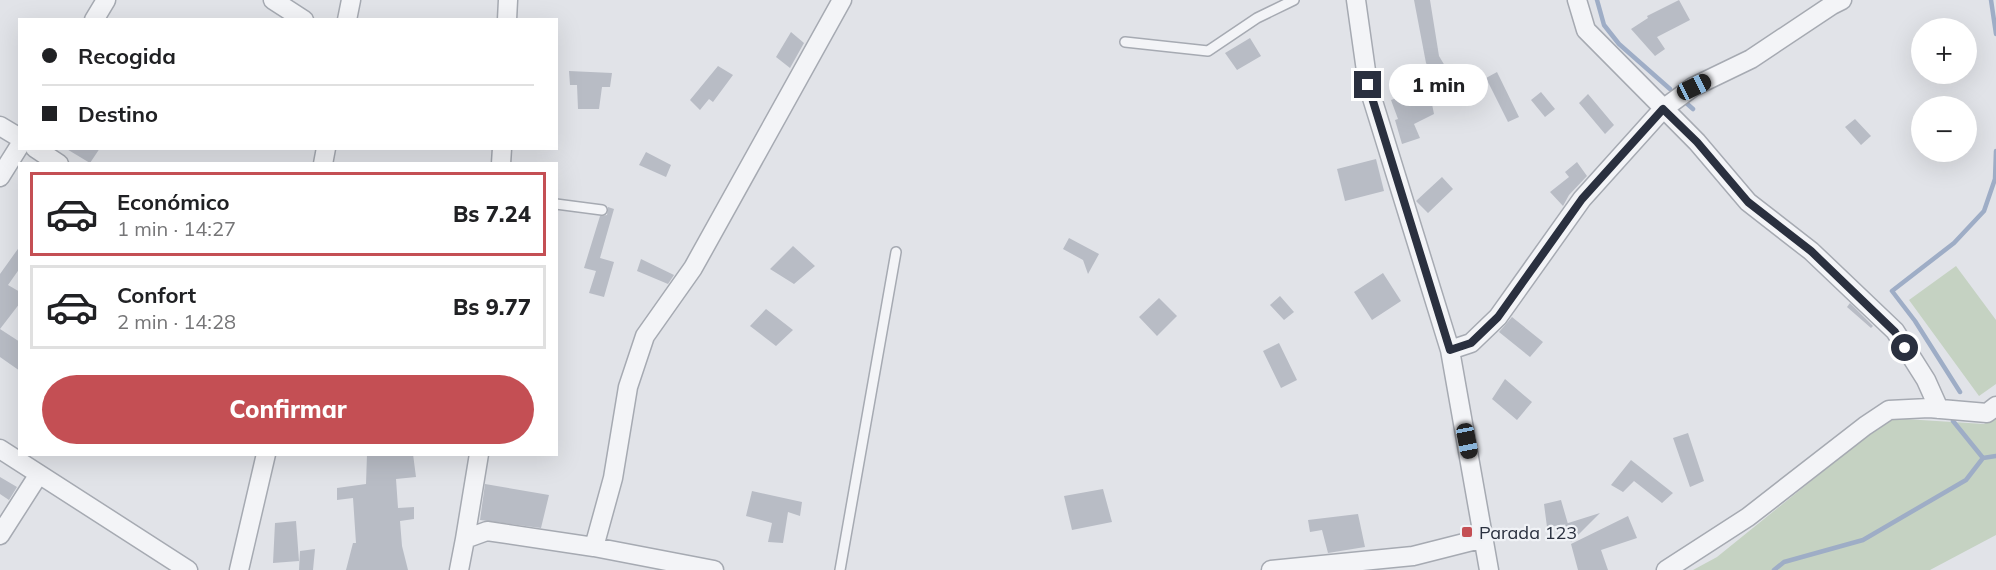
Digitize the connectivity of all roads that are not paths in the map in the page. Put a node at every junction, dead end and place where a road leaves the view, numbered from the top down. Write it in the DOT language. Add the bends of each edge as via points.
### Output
graph roads {
  1 [pos="106,0"];
  2 [pos="273,0"];
  3 [pos="351,0"];
  4 [pos="508,0"];
  5 [pos="842,0"];
  6 [pos="1294,0"];
  7 [pos="1356,0"];
  8 [pos="1577,0"];
  9 [pos="1842,0"];
  10 [pos="95,18"];
  11 [pos="301,18"];
  12 [pos="347,18"];
  13 [pos="507,18"];
  14 [pos="1125,42"];
  15 [pos="1663,109"];
  16 [pos="0,126"];
  17 [pos="18,137"];
  18 [pos="18,148"];
  19 [pos="38,150"];
  20 [pos="55,162"];
  21 [pos="0,177"];
  22 [pos="558,204"];
  23 [pos="603,210"];
  24 [pos="896,252"];
  25 [pos="1450,350"];
  26 [pos="1996,406"];
  27 [pos="1939,409"];
  28 [pos="10,450"];
  29 [pos="266,456"];
  30 [pos="479,456"];
  31 [pos="39,474"];
  32 [pos="0,536"];
  33 [pos="465,538"];
  34 [pos="1484,538"];
  35 [pos="594,547"];
  36 [pos="189,570"];
  37 [pos="239,570"];
  38 [pos="459,570"];
  39 [pos="714,570"];
  40 [pos="840,570"];
  41 [pos="1271,570"];
  42 [pos="1489,570"];
  43 [pos="1666,570"];
  1 -- 10 [label="street"];
  2 -- 11 [label="street"];
  3 -- 12 [label="street"];
  4 -- 13 [label="street"];
  5 -- 35 [label="street" via="693,268 645,336 628,387 612,477"];
  6 -- 14 [label="lane" via="1257,18 1208,51"];
  7 -- 25 [label="street" via="1368,85"];
  8 -- 15 [label="street" via="1586,30"];
  9 -- 15 [label="street" via="1751,59 1694,87"];
  15 -- 25 [label="street" via="1582,199 1498,317 1471,343"];
  15 -- 27 [label="street" via="1748,202 1811,251 1895,332 1926,380"];
  16 -- 17 [label="street"];
  18 -- 21 [label="street"];
  19 -- 20 [label="street"];
  22 -- 23 [label="lane"];
  24 -- 40 [label="lane"];
  25 -- 34 [label="street"];
  26 -- 27 [label="street" via="1987,413"];
  27 -- 43 [label="street" via="1889,410 1748,517"];
  28 -- 31 [label="street"];
  29 -- 37 [label="street"];
  30 -- 33 [label="street"];
  31 -- 32 [label="street"];
  31 -- 36 [label="street"];
  33 -- 35 [label="street" via="486,531"];
  33 -- 38 [label="street"];
  34 -- 41 [label="street" via="1413,556"];
  34 -- 42 [label="street"];
  35 -- 39 [label="street"];
}
